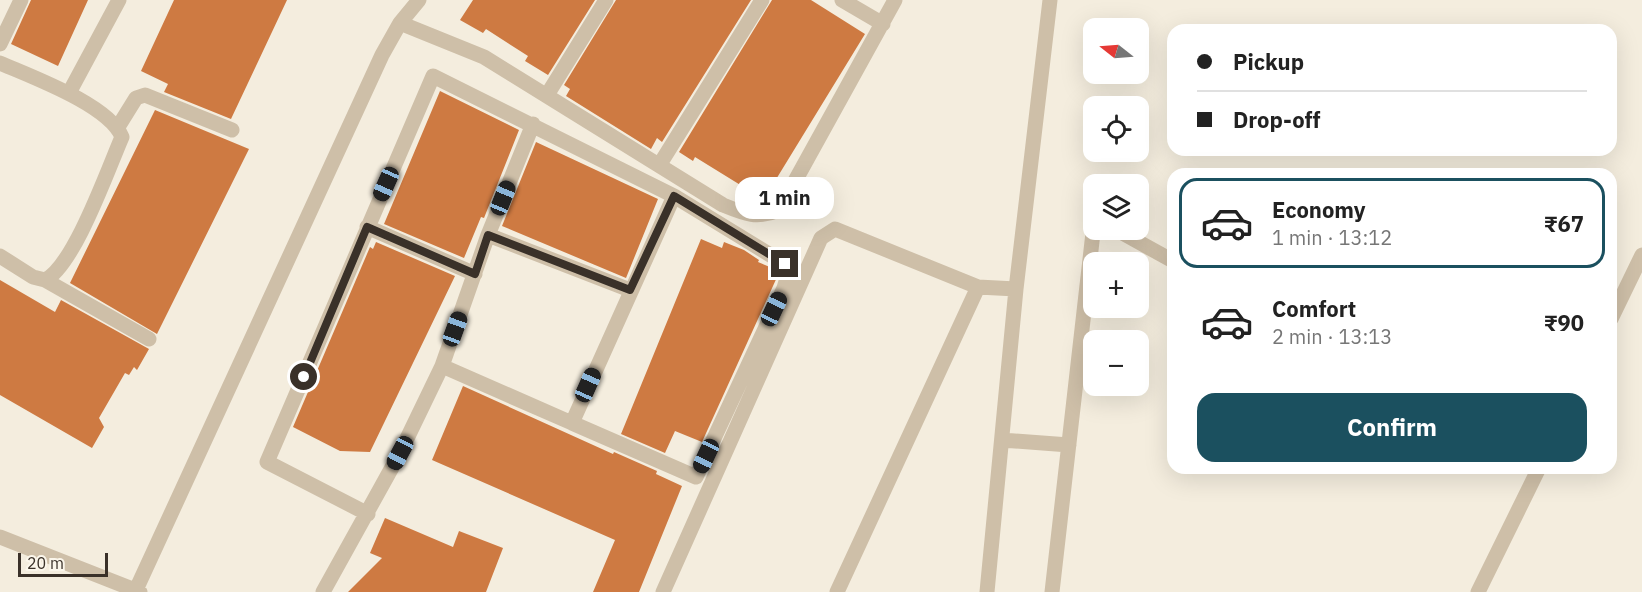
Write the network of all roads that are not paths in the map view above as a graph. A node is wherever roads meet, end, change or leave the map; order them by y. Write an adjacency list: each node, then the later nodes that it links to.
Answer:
1 (21, 0): 11 (street)
2 (119, 0): 13 (street)
3 (419, 0): 9 (street)
4 (606, 0): 14 (street)
5 (762, 0): 18 (street)
6 (842, 0): 10 (street)
7 (895, 0): 10 (street)
8 (1050, 0): 30 (street)
9 (400, 23): 14 (street); 41 (street)
10 (884, 24): 18 (street)
11 (0, 44)
12 (0, 63): 13 (street)
13 (69, 93): 16 (street)
14 (547, 95): 18 (street)
15 (533, 124): 19 (street); 20 (street); 21 (street)
16 (118, 127): 17 (street); 28 (street)
17 (232, 130)
18 (660, 164)
19 (674, 196): 31 (street); 35 (street)
20 (367, 227): 27 (street); 39 (street)
21 (488, 235): 27 (street); 31 (street)
22 (1092, 240): 37 (street)
23 (1135, 240): 26 (street)
24 (1642, 255): 32 (street)
25 (0, 256): 28 (street)
26 (1167, 258)
27 (475, 274): 34 (street)
28 (45, 280): 33 (street)
29 (978, 287): 30 (street); 43 (street); 44 (street)
30 (1016, 289): 36 (street)
31 (630, 290): 35 (street)
32 (1617, 307)
33 (149, 339)
34 (442, 366): 35 (street); 39 (street)
35 (572, 423)
36 (1002, 440): 37 (street); 45 (street)
37 (1069, 445): 46 (street)
38 (1536, 474): 47 (street)
39 (368, 514): 42 (street)
40 (0, 537): 41 (street)
41 (137, 591)
42 (323, 592)
43 (663, 592)
44 (837, 592)
45 (987, 592)
46 (1052, 592)
47 (1478, 592)

